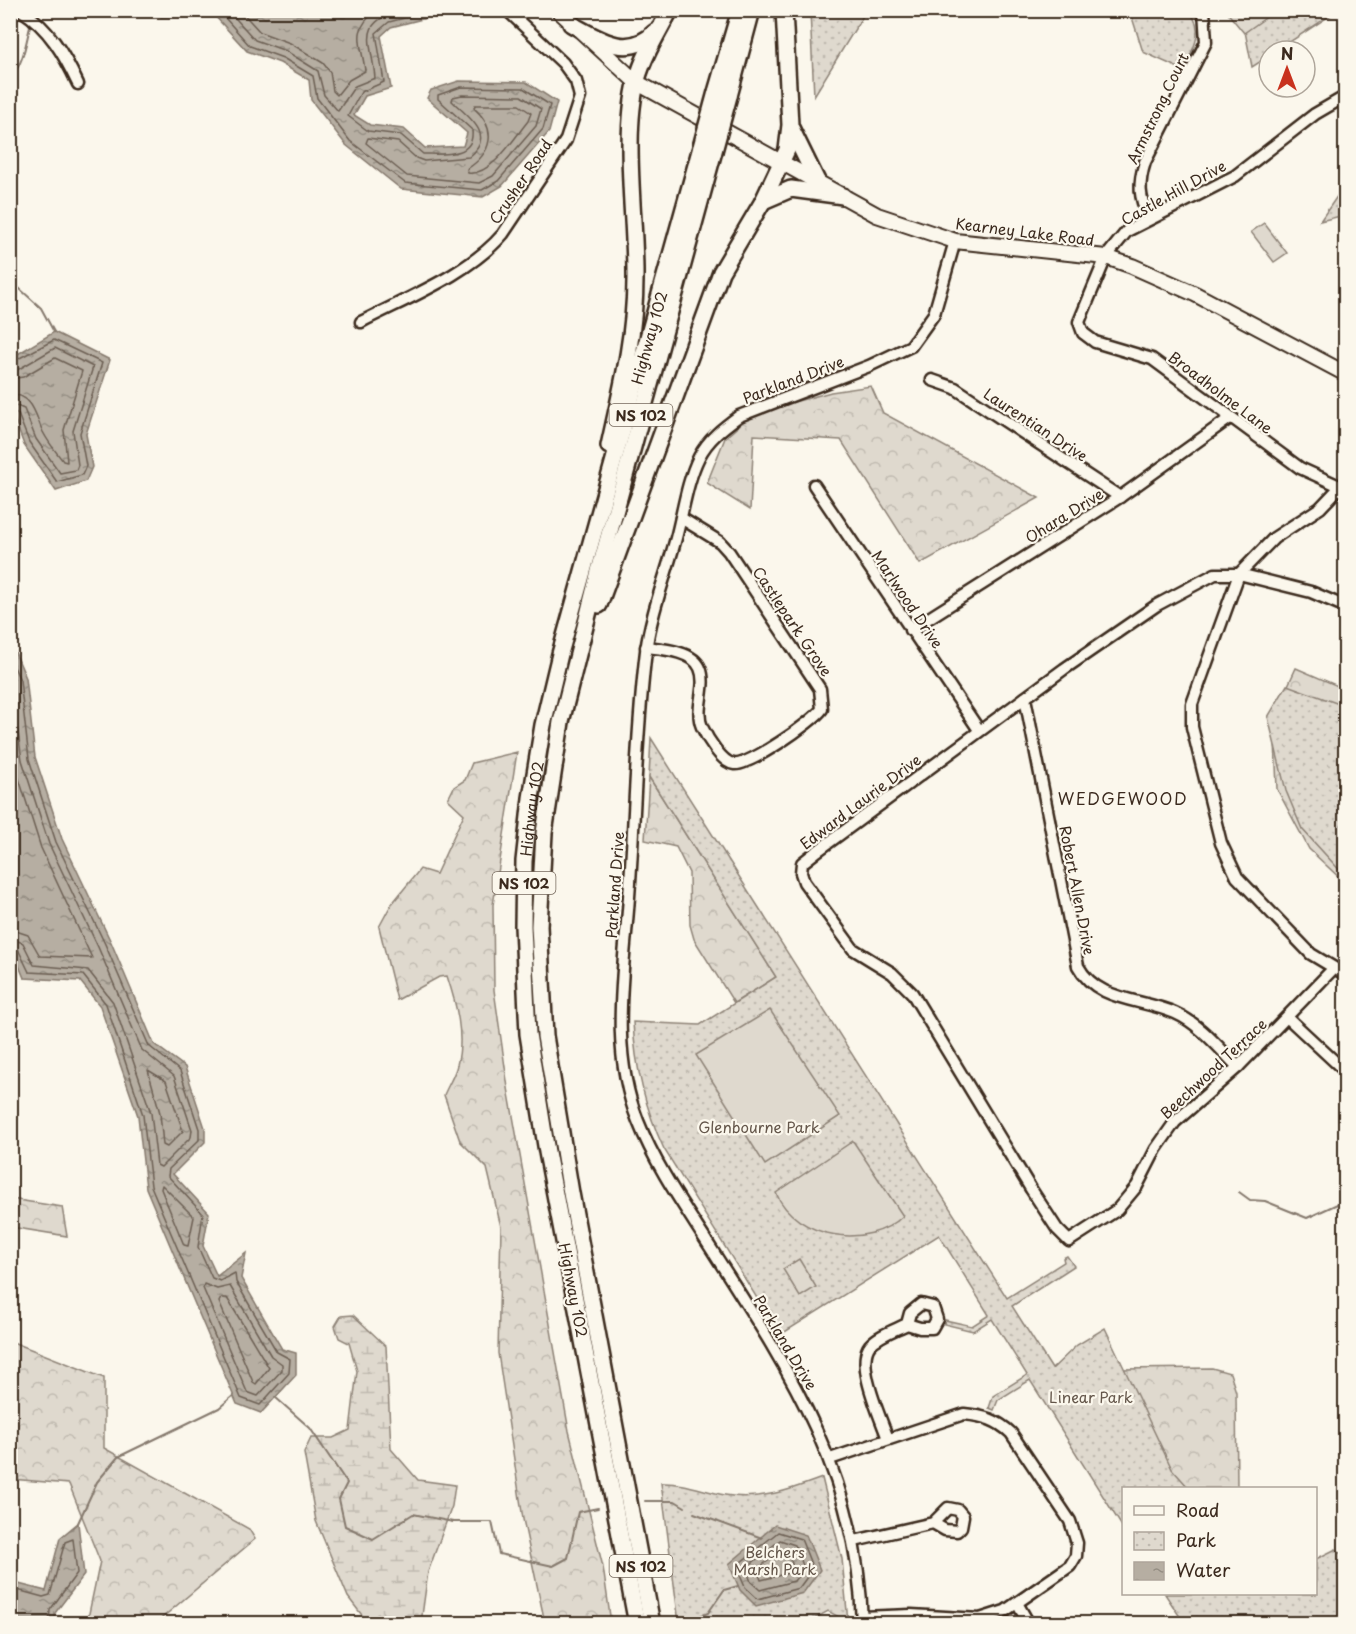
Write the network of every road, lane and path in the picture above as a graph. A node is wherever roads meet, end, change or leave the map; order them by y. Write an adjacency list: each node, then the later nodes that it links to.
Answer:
1 (507, 10): 23 (street, Crusher Road)
2 (558, 10): 9 (main road, Kearney Lake Road)
3 (740, 10): 12 (highway, Highway 102 / NS 102)
4 (752, 10): 12 (highway, Highway 102 / NS 102)
5 (784, 10): 14 (highway)
6 (1204, 10): 20 (street, Armstrong Court)
7 (27, 14): 11 (street)
8 (667, 17): 9 (highway); 10 (highway)
9 (571, 24): 10 (main road, Kearney Lake Road)
10 (636, 82): 16 (main road, Kearney Lake Road); 33 (highway)
11 (78, 84)
12 (723, 94): 15 (highway, Highway 102 / NS 102, bridge)
13 (1346, 96): 20 (street, Castle Hill Drive)
14 (790, 125): 16 (highway); 17 (highway)
15 (708, 149): 33 (highway, Highway 102 / NS 102); 36 (highway, Highway 102 / NS 102)
16 (783, 163): 17 (main road, Kearney Lake Road); 19 (highway)
17 (818, 183): 18 (main road, Kearney Lake Road)
18 (843, 196): 19 (highway); 21 (main road, Kearney Lake Road)
19 (763, 201): 36 (highway)
20 (1149, 219): 22 (street, Castle Hill Drive)
21 (955, 241): 22 (main road, Kearney Lake Road); 30 (street, Parkland Drive)
22 (1106, 257): 24 (main road, Kearney Lake Road); 26 (street, Broadholme Lane)
23 (361, 322)
24 (1346, 374)
25 (932, 380): 29 (street, Laurentian Drive)
26 (1230, 418): 28 (street, Broadholme Lane); 29 (street, Ohara Drive)
27 (814, 485): 34 (street, Marlwood Drive)
28 (1343, 488): 31 (street)
29 (1120, 497): 34 (street, Ohara Drive)
30 (681, 518): 35 (street, Parkland Drive); 35 (street, Castlepark Grove)
31 (1239, 574): 32 (street, Edward Laurie Drive); 37 (street, Edward Laurie Drive); 39 (street)
32 (1346, 607)
33 (570, 618): 52 (highway, Highway 102 / NS 102)
34 (910, 630): 38 (street, Marlwood Drive)
35 (646, 647): 47 (street, Parkland Drive)
36 (572, 681): 53 (highway, Highway 102 / NS 102)
37 (1025, 698): 38 (street, Edward Laurie Drive); 42 (street, Robert Allen Drive)
38 (979, 729): 44 (street, Edward Laurie Drive)
39 (1333, 969): 40 (street); 41 (street, Beechwood Terrace)
40 (1346, 975)
41 (1288, 1018): 42 (street, Beechwood Terrace); 43 (street)
42 (1238, 1067): 44 (street, Beechwood Terrace)
43 (1346, 1071)
44 (1069, 1241)
45 (907, 1324): 46 (street)
46 (888, 1439): 47 (street); 50 (street)
47 (830, 1459): 49 (street, Parkland Drive)
48 (933, 1523): 49 (street)
49 (854, 1541): 51 (street, Parkland Drive)
50 (1017, 1603): 51 (street); 54 (street)
51 (862, 1620)
52 (637, 1623)
53 (652, 1623)
54 (1029, 1623)

